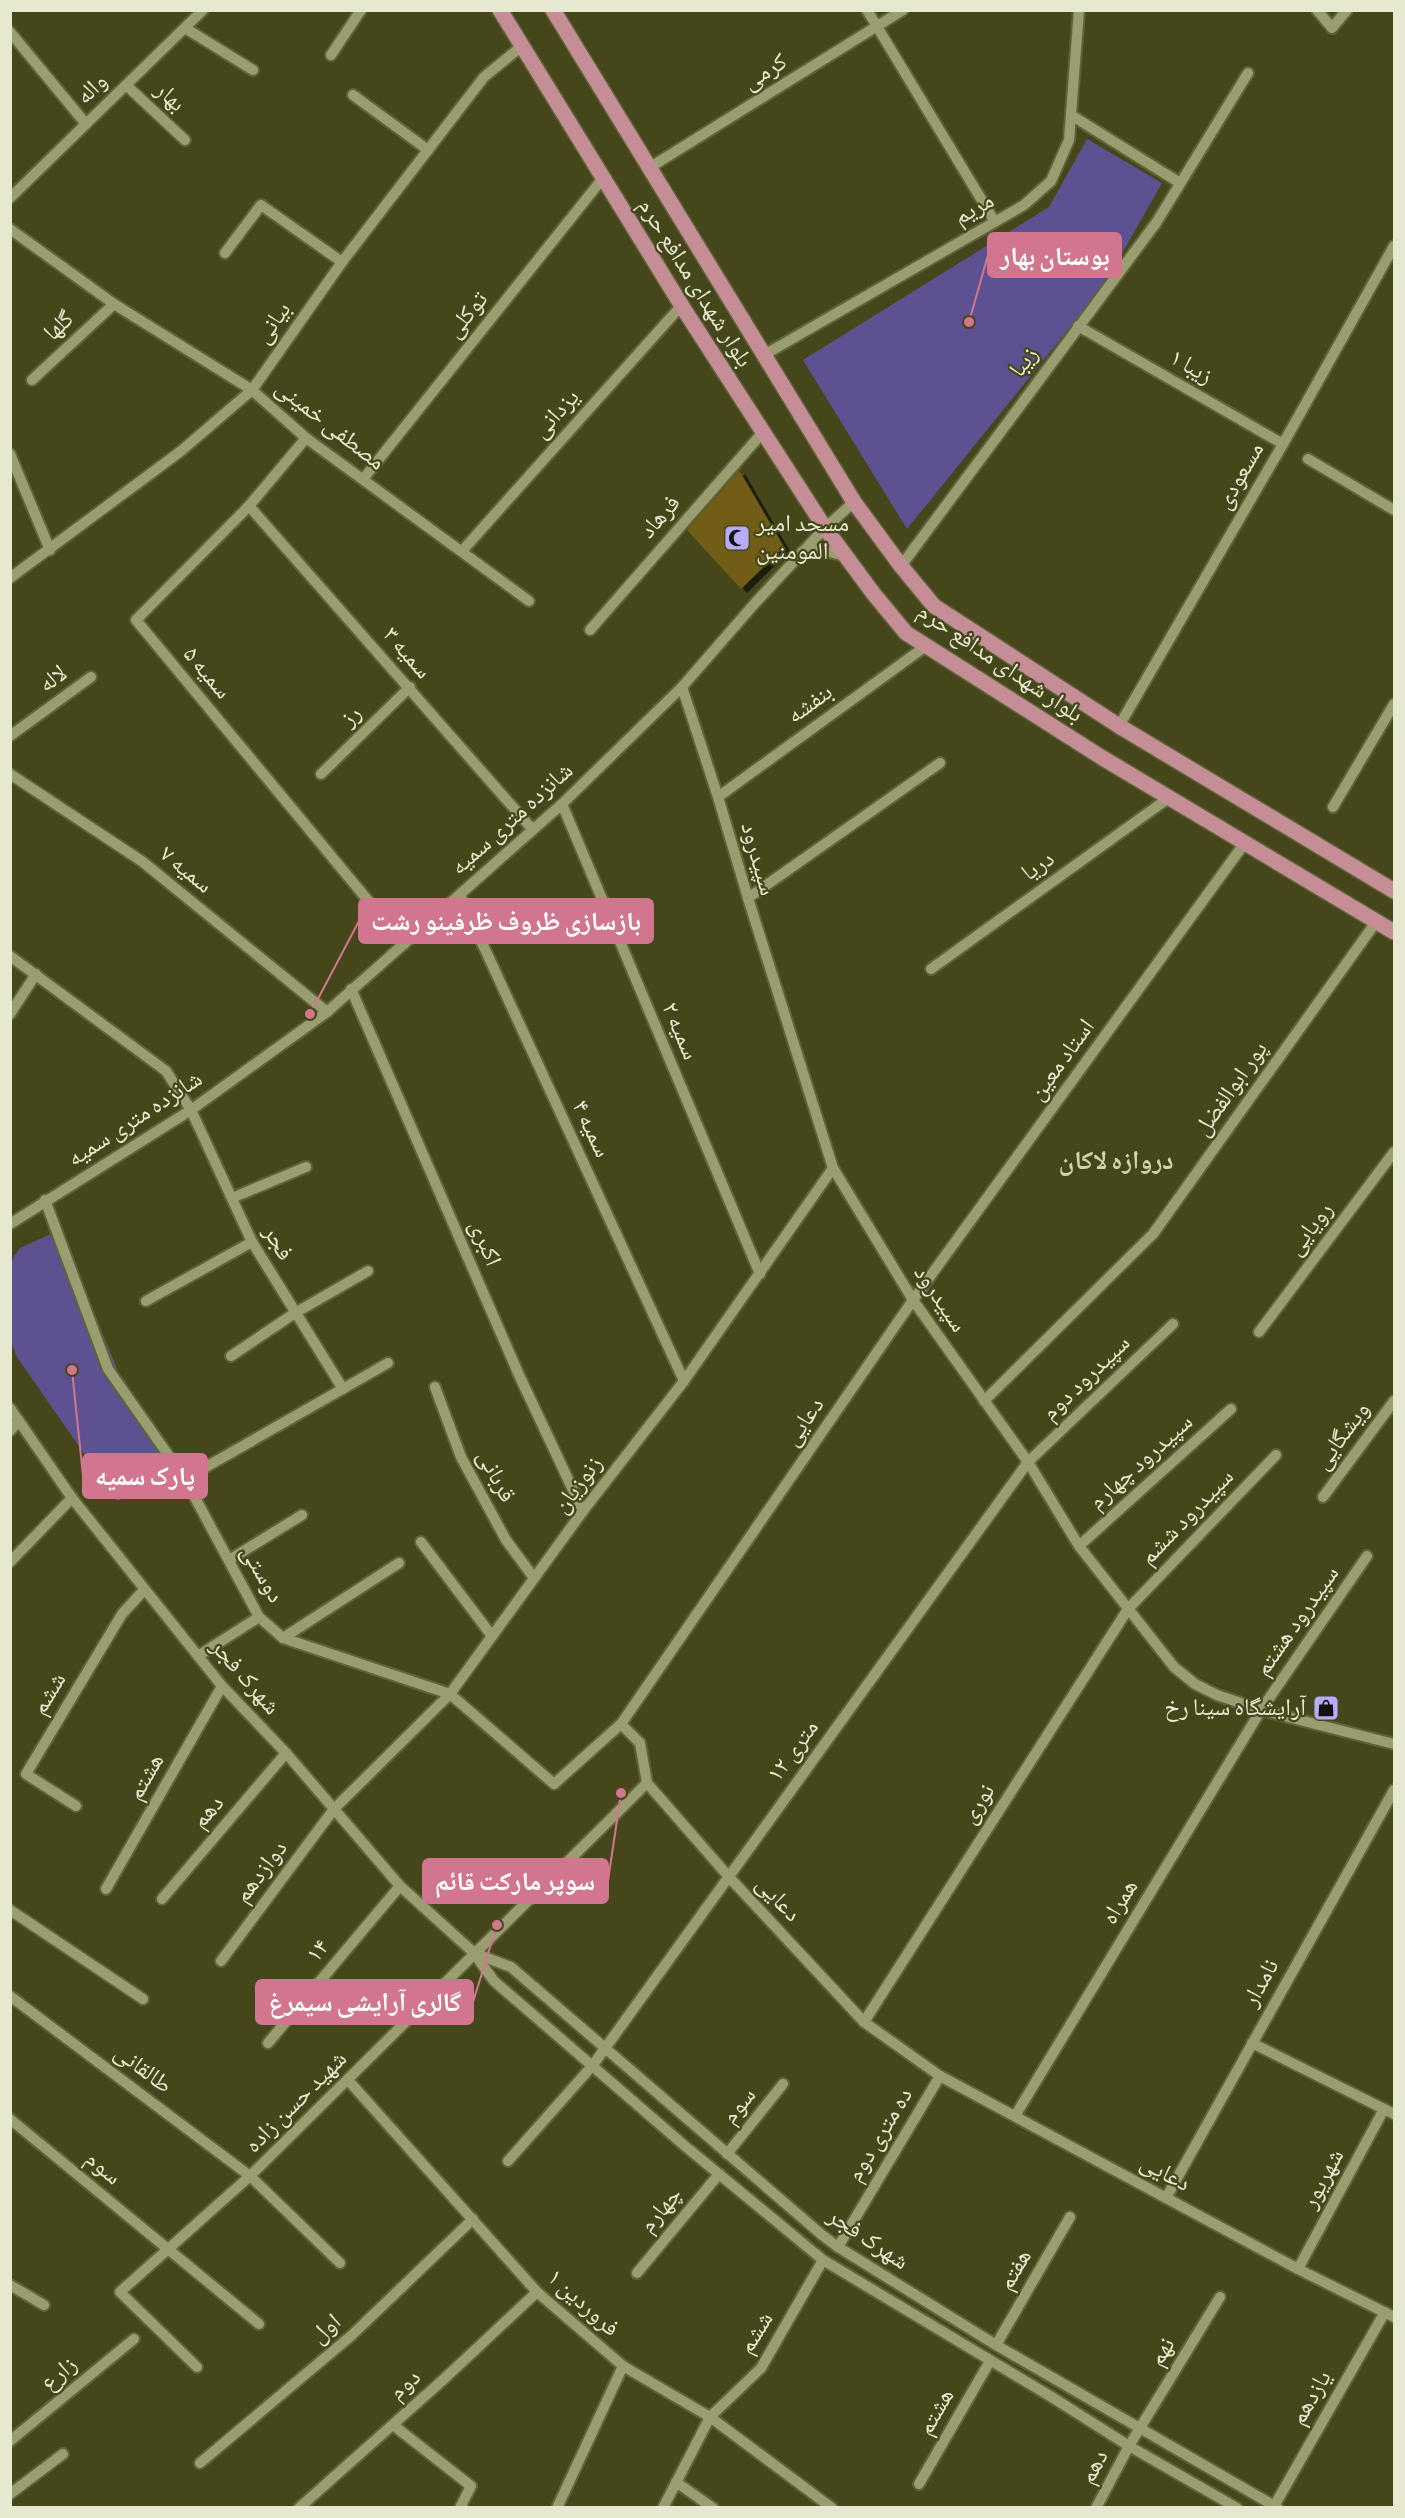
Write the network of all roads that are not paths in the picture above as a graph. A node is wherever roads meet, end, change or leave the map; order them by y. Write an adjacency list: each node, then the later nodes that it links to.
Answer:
1 (203, 10): 11 (street, واله)
2 (361, 10): 14 (street)
3 (500, 10): 13 (main road, بلوار شهدای مدافع حرم)
4 (553, 10): 23 (main road, بلوار شهدای مدافع حرم)
5 (867, 10): 10 (street)
6 (903, 10): 10 (street, کرمی)
7 (1079, 10): 19 (street, مریم)
8 (1317, 10): 9 (street)
9 (1347, 10)
10 (876, 27): 23 (street, کرمی); 27 (street)
11 (185, 28): 15 (street); 17 (street, واله)
12 (10, 32): 20 (street)
13 (522, 46): 22 (street, بیانی); 24 (main road, بلوار شهدای مدافع حرم)
14 (331, 54)
15 (253, 70)
16 (1248, 73): 25 (street, زیبا)
17 (126, 85): 20 (street, واله); 21 (street, بهار)
18 (353, 95): 22 (street)
19 (1071, 115): 25 (street); 27 (street, مریم)
20 (86, 124): 26 (street, واله)
21 (185, 140)
22 (428, 150): 31 (street, بیانی)
23 (649, 168): 35 (main road, بلوار شهدای مدافع حرم)
24 (603, 178): 33 (main road, بلوار شهدای مدافع حرم); 43 (street, توکلی)
25 (1180, 183): 34 (street, زیبا)
26 (10, 198)
27 (995, 222): 35 (street, مریم)
28 (10, 229): 32 (street, مصطفی خمینی)
29 (1395, 246): 40 (street, مسعودی)
30 (225, 253): 31 (street)
31 (342, 262): 37 (street, بیانی)
32 (114, 304): 36 (street, گلها); 37 (street, مصطفی خمینی)
33 (681, 306): 38 (main road, بلوار شهدای مدافع حرم); 49 (street, یزدانی)
34 (1078, 326): 40 (street, زیبا ۱); 52 (street, زیبا)
35 (764, 356): 44 (main road, بلوار شهدای مدافع حرم)
36 (32, 380)
37 (252, 390): 39 (street, مصطفی خمینی); 48 (street, بیانی)
38 (763, 432): 47 (main road, بلوار شهدای مدافع حرم); 55 (street, فرهاد)
39 (306, 438): 43 (street, مصطفی خمینی); 45 (street, سمیه ۵)
40 (1283, 444): 61 (street, مسعودی)
41 (10, 454): 48 (street)
42 (1308, 459): 46 (street)
43 (364, 478): 49 (street, مصطفی خمینی)
44 (854, 502): 47 (street, شانزده متری سمیه); 52 (main road, بلوار شهدای مدافع حرم)
45 (249, 506): 58 (street, سمیه ۳); 77 (street, سمیه ۵)
46 (1395, 510)
47 (825, 528): 50 (street, شانزده متری سمیه); 51 (main road, بلوار شهدای مدافع حرم)
48 (50, 550): 53 (street, بیانی)
49 (462, 551): 54 (street, مصطفی خمینی)
50 (802, 552): 51 (street); 59 (street, شانزده متری سمیه)
51 (844, 556): 56 (main road, بلوار شهدای مدافع حرم)
52 (901, 566): 61 (main road, بلوار شهدای مدافع حرم)
53 (10, 578)
54 (529, 601)
55 (590, 630)
56 (926, 646): 66 (street, بنفشه); 67 (main road, بلوار شهدای مدافع حرم)
57 (91, 678): 62 (street, لاله)
58 (410, 687): 65 (street, رز); 70 (street, سمیه ۳)
59 (682, 687): 66 (street, سپیدرود); 68 (street, شانزده متری سمیه)
60 (1395, 704): 69 (street)
61 (1119, 726): 72 (main road, بلوار شهدای مدافع حرم)
62 (10, 736)
63 (939, 763): 74 (street)
64 (10, 774): 82 (street, سمیه ۷)
65 (321, 774)
66 (718, 797): 74 (street, سپیدرود)
67 (1170, 797): 71 (main road, بلوار شهدای مدافع حرم); 79 (street, دریا)
68 (562, 804): 70 (street, شانزده متری سمیه); 93 (street, سمیه ۲)
69 (1333, 807)
70 (533, 830): 73 (street, شانزده متری سمیه)
71 (1244, 844): 75 (main road, بلوار شهدای مدافع حرم); 94 (street, استاد معین)
72 (1395, 891)
73 (460, 895): 77 (street, شانزده متری سمیه); 101 (street, سمیه ۴)
74 (748, 898): 87 (street, سپیدرود)
75 (1376, 922): 76 (main road, بلوار شهدای مدافع حرم); 104 (street, پور ابوالفضل)
76 (1395, 933)
77 (404, 944): 81 (street, شانزده متری سمیه)
78 (10, 956): 80 (street, فجر)
79 (932, 969)
80 (36, 974): 83 (street); 84 (street, فجر)
81 (351, 989): 82 (street, شانزده متری سمیه); 115 (street, اکبری)
82 (327, 1012): 84 (street, شانزده متری سمیه)
83 (10, 1014)
84 (191, 1110): 88 (street, فجر); 89 (street, شانزده متری سمیه)
85 (1395, 1152): 98 (street, رویایی)
86 (306, 1167): 88 (street)
87 (833, 1168): 93 (street, زنوزیان); 94 (street, سپیدرود)
88 (232, 1198): 91 (street, فجر)
89 (45, 1200): 90 (street, شانزده متری سمیه); 112 (street, دوستی)
90 (10, 1224)
91 (252, 1242): 95 (street); 96 (street, فجر)
92 (368, 1271): 96 (street)
93 (760, 1274): 101 (street, زنوزیان)
94 (913, 1300): 104 (street, سپیدرود); 133 (street, دعایی)
95 (146, 1301)
96 (295, 1313): 99 (street); 103 (street, فجر)
97 (1173, 1324): 111 (street, سپیدرود دوم)
98 (1259, 1332)
99 (231, 1356)
100 (388, 1363): 103 (street)
101 (684, 1381): 115 (street, زنوزیان)
102 (435, 1387): 123 (street, قربانی)
103 (343, 1389): 112 (street)
104 (984, 1401): 111 (street, سپیدرود)
105 (1395, 1401): 114 (street, ویشگایی)
106 (10, 1408): 108 (street, شهرک فجر)
107 (1231, 1409): 118 (street, سپیدرود چهارم)
108 (19, 1421): 109 (street); 113 (street, شهرک فجر)
109 (10, 1431)
110 (1276, 1455): 125 (street, سپیدرود ششم)
111 (1028, 1462): 118 (street, سپیدرود); 140 (street, ۱۲ متری)
112 (185, 1479): 120 (street, دوستی)
113 (72, 1497): 121 (street); 124 (street, شهرک فجر)
114 (1323, 1497)
115 (583, 1511): 123 (street, زنوزیان)
116 (302, 1515): 120 (street)
117 (421, 1542): 127 (street)
118 (1079, 1546): 125 (street, سپیدرود)
119 (1367, 1556): 132 (street, سپیدرود هشتم)
120 (229, 1560): 126 (street, دوستی)
121 (10, 1562)
122 (399, 1563): 128 (street)
123 (534, 1578): 127 (street, زنوزیان)
124 (144, 1590): 129 (street, شهرک فجر); 138 (street, ششم)
125 (1128, 1609): 132 (street, سپیدرود); 149 (street, نوری)
126 (259, 1617): 128 (street, دوستی); 129 (street)
127 (492, 1636): 131 (street, زنوزیان)
128 (283, 1638): 131 (street, دوستی)
129 (198, 1656): 130 (street, شهرک فجر)
130 (222, 1686): 135 (street, شهرک فجر); 142 (street, هشتم)
131 (450, 1694): 133 (street, دوستی); 139 (street, زنوزیان)
132 (1261, 1710): 134 (street, سپیدرود); 158 (street, همراه)
133 (621, 1724): 136 (street)
134 (1395, 1744)
135 (286, 1754): 139 (street, شهرک فجر); 143 (street, دهم)
136 (647, 1783): 140 (street, دعایی); 145 (street, شهید حسن زاده)
137 (1395, 1790): 151 (street, نامدار)
138 (75, 1806)
139 (334, 1809): 141 (street, شهرک فجر); 146 (street, دوازدهم)
140 (729, 1876): 149 (street, دعایی); 152 (street, ۱۲ متری)
141 (400, 1886): 145 (street, شهرک فجر); 150 (street, ۱۴)
142 (106, 1889)
143 (162, 1899)
144 (11, 1914): 148 (street)
145 (473, 1952): 152 (street, شهرک فجر); 153 (street, شهرک فجر); 155 (street, شهید حسن زاده)
146 (221, 1961)
147 (10, 1996): 163 (street, طالقانی)
148 (142, 1999)
149 (864, 2022): 154 (street, دعایی)
150 (268, 2043)
151 (1252, 2043): 157 (street); 164 (street, نامدار)
152 (605, 2048): 153 (street, ۱۲ متری); 160 (street, شهرک فجر)
153 (593, 2065): 161 (street); 162 (street, شهرک فجر)
154 (940, 2076): 158 (street, دعایی); 167 (street, ده متری دوم)
155 (348, 2080): 163 (street, شهید حسن زاده); 166 (street, فروردین ۱)
156 (783, 2084): 160 (street, سوم)
157 (1389, 2112): 171 (street, شهریور)
158 (1015, 2116): 164 (street, دعایی)
159 (10, 2119): 168 (street, سوم)
160 (728, 2154): 167 (street, شهرک فجر)
161 (508, 2161)
162 (719, 2174): 169 (street, شهرک فجر); 172 (street, چهارم)
163 (250, 2176): 168 (street, شهید حسن زاده); 170 (street, طالقانی)
164 (1166, 2198): 171 (street, دعایی)
165 (1070, 2217): 180 (street, هفتم)
166 (474, 2219): 174 (street, فروردین ۱); 190 (street, اول)
167 (838, 2247): 180 (street, شهرک فجر)
168 (168, 2250): 178 (street, سوم); 183 (street, شهید حسن زاده)
169 (823, 2260): 181 (street, شهرک فجر); 184 (street, ششم)
170 (340, 2263)
171 (1298, 2269): 177 (street, دعایی)
172 (637, 2273)
173 (10, 2285): 176 (street)
174 (537, 2292): 182 (street, فروردین ۱); 185 (street, دوم)
175 (1220, 2296): 186 (street, نهم)
176 (44, 2305)
177 (1390, 2315): 194 (street, یازدهم)
178 (259, 2324)
179 (134, 2339): 187 (street, زارع)
180 (996, 2345): 186 (street, شهرک فجر)
181 (990, 2361): 188 (street, شهرک فجر); 192 (street, هشتم)
182 (623, 2366): 184 (street, فروردین ۱); 197 (street)
183 (198, 2367)
184 (710, 2417): 191 (street, ششم); 200 (street, فروردین ۱)
185 (393, 2425): 195 (street, دوم); 196 (street)
186 (1139, 2429): 188 (street, نهم); 194 (street, شهرک فجر)
187 (10, 2441)
188 (1129, 2446): 201 (street, دهم); 202 (street, شهرک فجر)
189 (63, 2454): 193 (street)
190 (200, 2463)
191 (676, 2482): 198 (street, ششم); 199 (street)
192 (919, 2484)
193 (10, 2494)
194 (1275, 2507)
195 (299, 2508)
196 (460, 2508)
197 (557, 2508)
198 (663, 2508)
199 (713, 2508)
200 (832, 2508)
201 (1096, 2508)
202 (1237, 2508)

